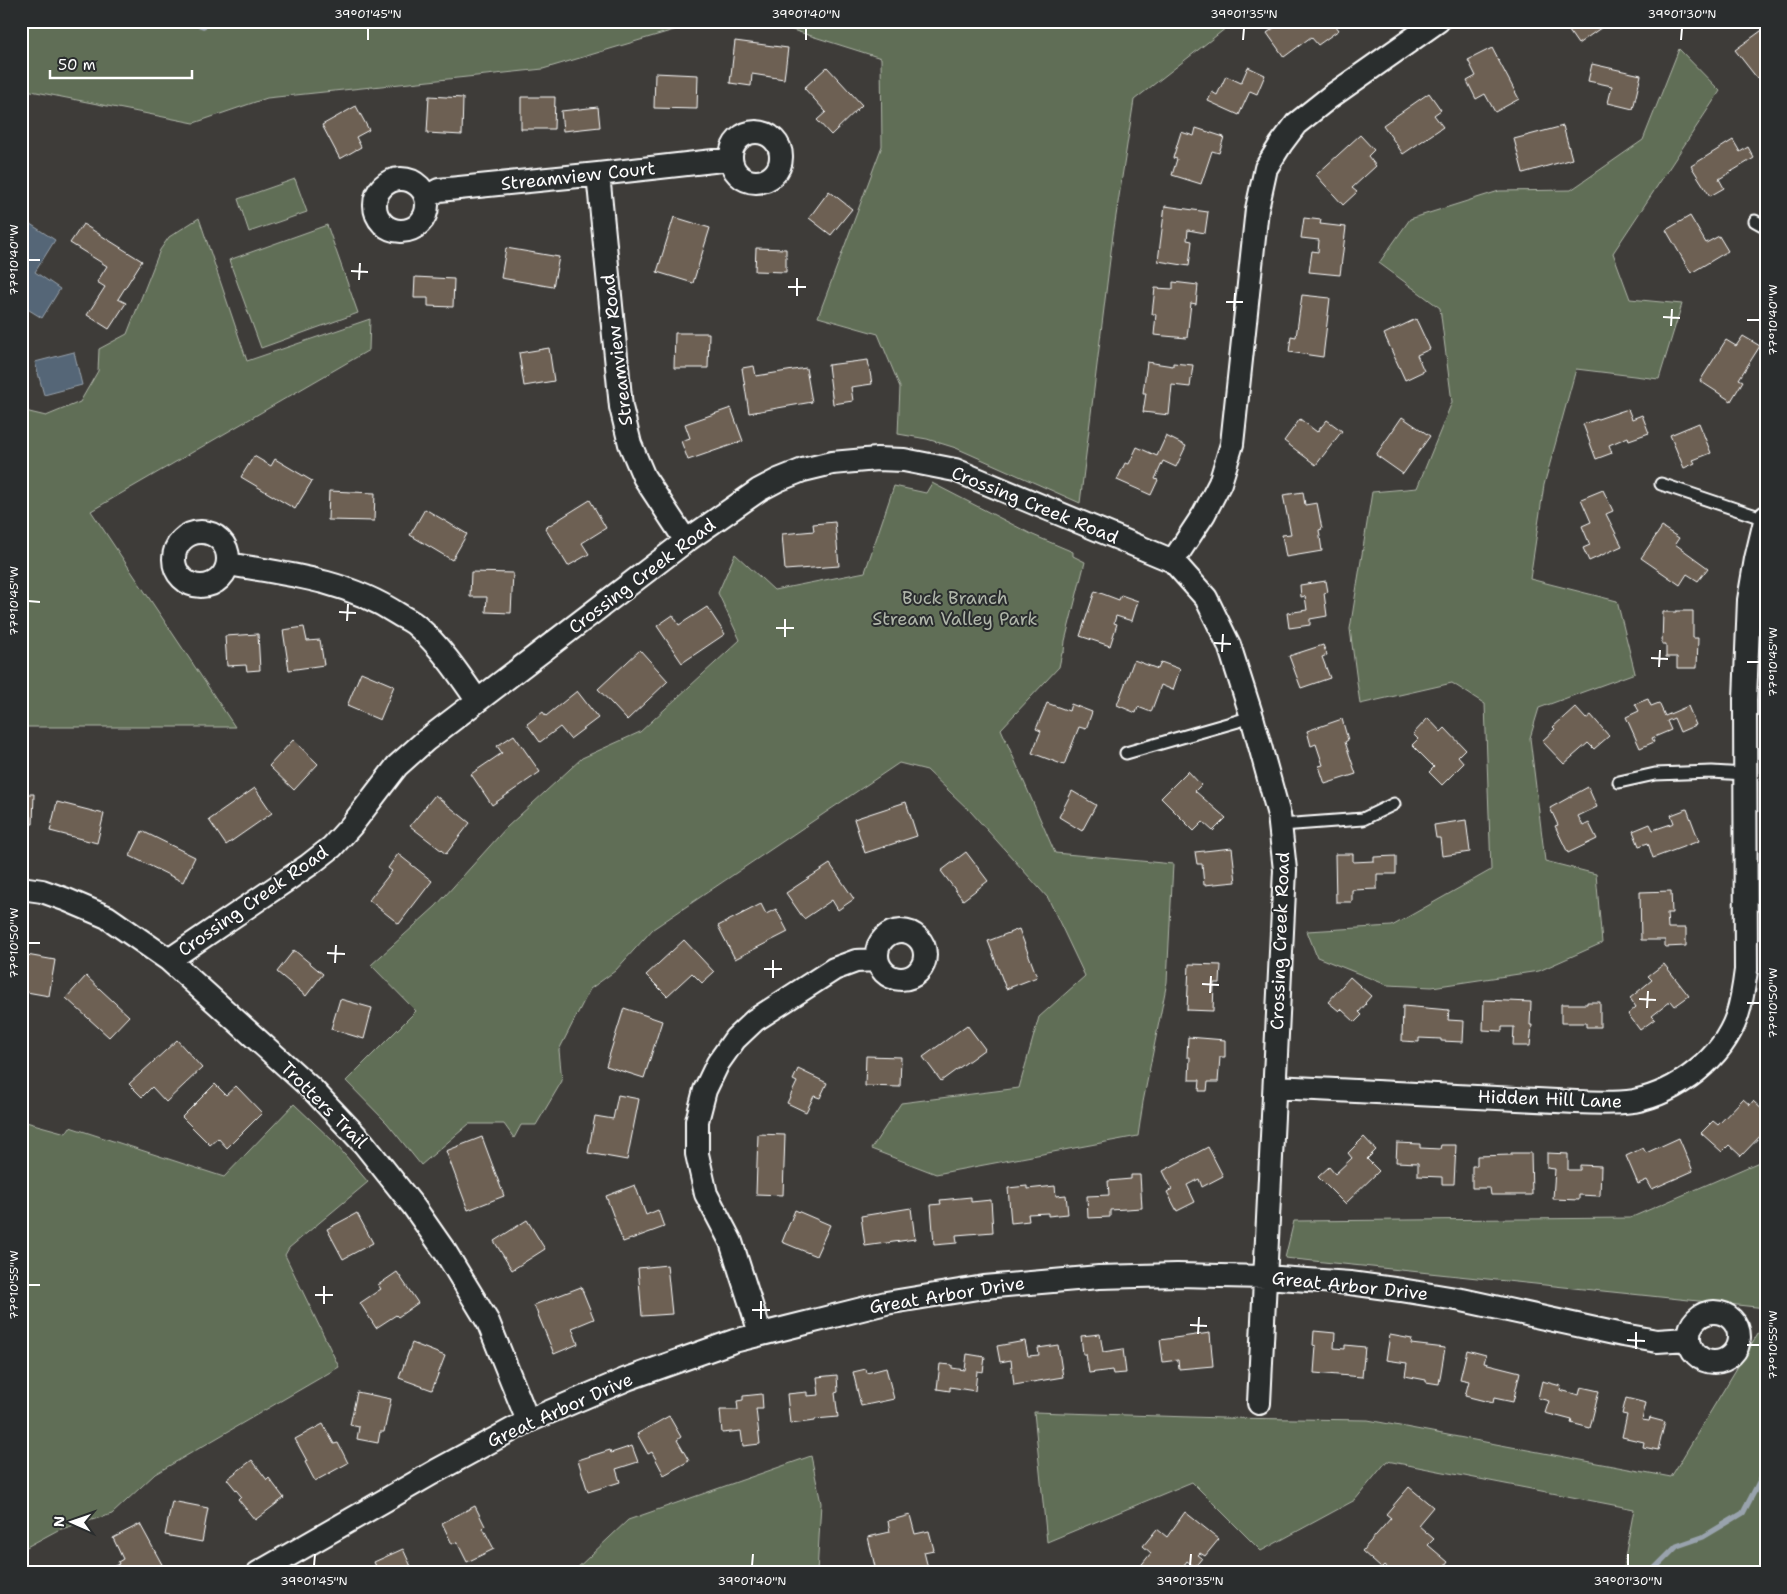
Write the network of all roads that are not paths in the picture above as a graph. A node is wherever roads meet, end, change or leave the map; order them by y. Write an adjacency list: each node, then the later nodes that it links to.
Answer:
1 (1438, 21): 10 (street)
2 (731, 159): 3 (street, Streamview Court)
3 (598, 174): 4 (street, Streamview Court); 9 (street, Streamview Road)
4 (426, 197)
5 (1755, 221): 6 (lane)
6 (1766, 227)
7 (1661, 484): 8 (lane)
8 (1765, 518): 15 (street, Hidden Hill Lane)
9 (686, 541): 10 (street, Crossing Creek Road); 12 (street, Crossing Creek Road)
10 (1173, 561): 13 (street, Crossing Creek Road)
11 (228, 564): 12 (street)
12 (477, 700): 20 (street, Crossing Creek Road)
13 (1252, 717): 14 (lane); 18 (street, Crossing Creek Road)
14 (1126, 753)
15 (1745, 774): 16 (lane); 22 (street, Hidden Hill Lane)
16 (1619, 782)
17 (1394, 804): 18 (lane)
18 (1281, 825): 22 (street, Crossing Creek Road)
19 (21, 888): 20 (street, Trotters Trail)
20 (169, 960): 27 (street, Trotters Trail)
21 (877, 960): 24 (street)
22 (1275, 1086): 23 (street, Crossing Creek Road)
23 (1265, 1277): 24 (street, Great Arbor Drive); 25 (street, Great Arbor Drive); 26 (street, Crossing Creek Road)
24 (760, 1333): 27 (street, Great Arbor Drive)
25 (1688, 1340)
26 (1259, 1403)
27 (528, 1421): 28 (street, Great Arbor Drive)
28 (258, 1573)

